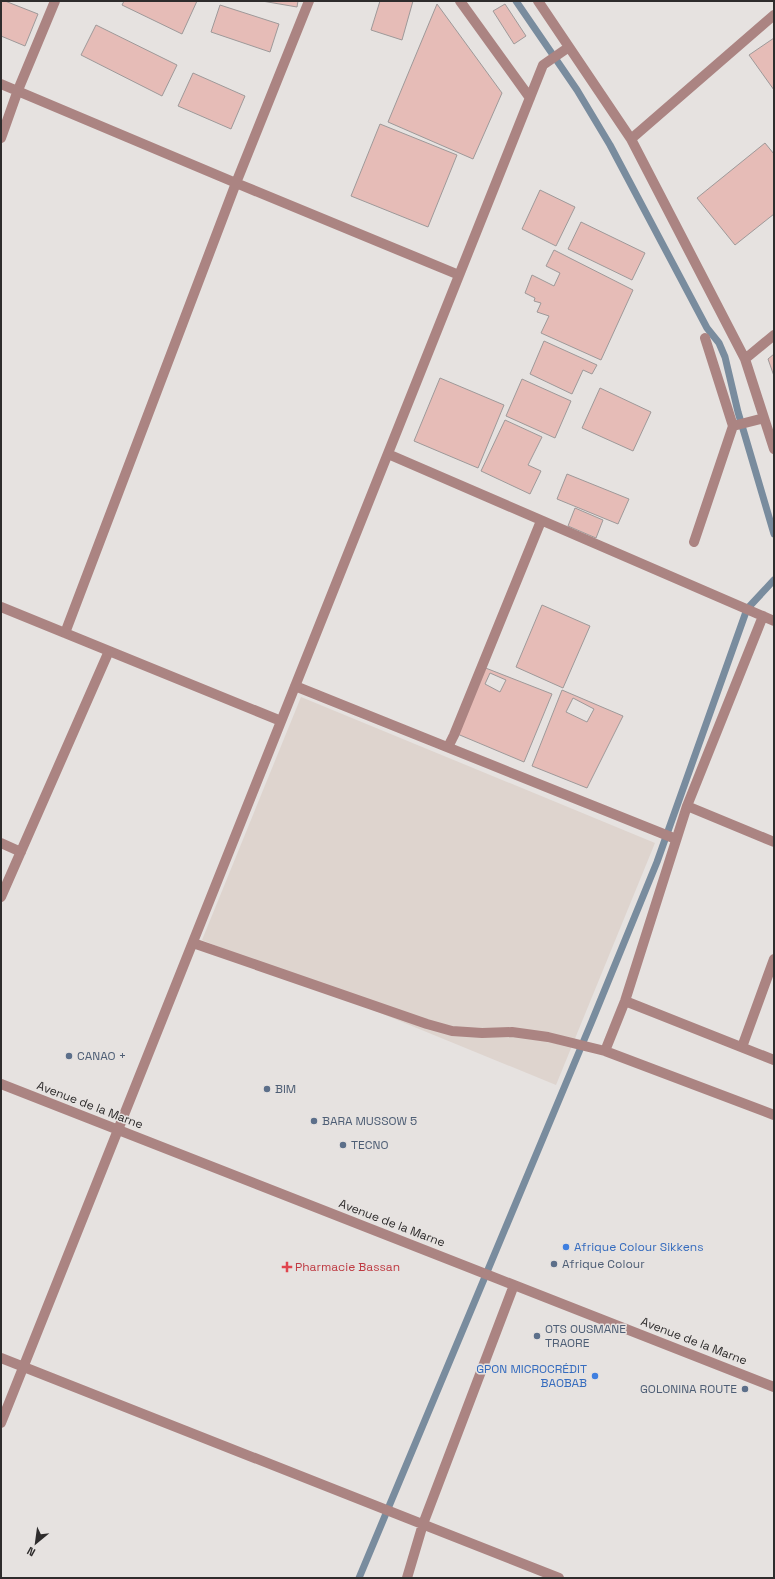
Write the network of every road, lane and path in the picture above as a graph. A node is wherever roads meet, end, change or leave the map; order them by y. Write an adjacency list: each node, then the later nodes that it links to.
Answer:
1 (55, 1): 8 (street)
2 (310, 1): 12 (street)
3 (460, 1): 9 (street)
4 (538, 1): 6 (street)
5 (774, 15): 11 (street)
6 (569, 47): 9 (street); 11 (street)
7 (1, 84): 8 (street)
8 (18, 90): 10 (street); 12 (street)
9 (530, 98): 13 (street)
10 (1, 138)
11 (631, 139): 16 (street)
12 (236, 184): 13 (street); 26 (street)
13 (459, 275): 20 (street)
14 (774, 335): 16 (street)
15 (705, 338): 18 (street)
16 (745, 359): 17 (street)
17 (762, 418): 18 (street); 19 (street)
18 (735, 426): 22 (street)
19 (774, 449)
20 (388, 454): 21 (street); 28 (street)
21 (541, 520): 24 (street); 30 (street)
22 (694, 542)
23 (1, 607): 26 (street)
24 (762, 616): 25 (street); 31 (street)
25 (774, 621)
26 (65, 633): 27 (street)
27 (108, 651): 29 (street); 35 (street)
28 (295, 686): 29 (street); 30 (street)
29 (281, 721): 37 (street)
30 (448, 747): 32 (street)
31 (687, 806): 32 (street); 33 (street)
32 (676, 839): 39 (street)
33 (774, 842)
34 (1, 843): 35 (street)
35 (21, 852): 36 (street)
36 (1, 897)
37 (193, 943): 41 (street); 45 (street)
38 (774, 959): 40 (street)
39 (625, 1001): 40 (street); 41 (street)
40 (742, 1047): 42 (street)
41 (605, 1051): 44 (street)
42 (774, 1060)
43 (1, 1084): 45 (street, Avenue de la Marne)
44 (774, 1116)
45 (118, 1130): 46 (street, Avenue de la Marne); 48 (street)
46 (514, 1285): 49 (street, Avenue de la Marne); 51 (street)
47 (1, 1358): 48 (street)
48 (24, 1367): 50 (street); 51 (street)
49 (774, 1386)
50 (1, 1423)
51 (423, 1524): 52 (street); 53 (street)
52 (407, 1578)
53 (560, 1578)

